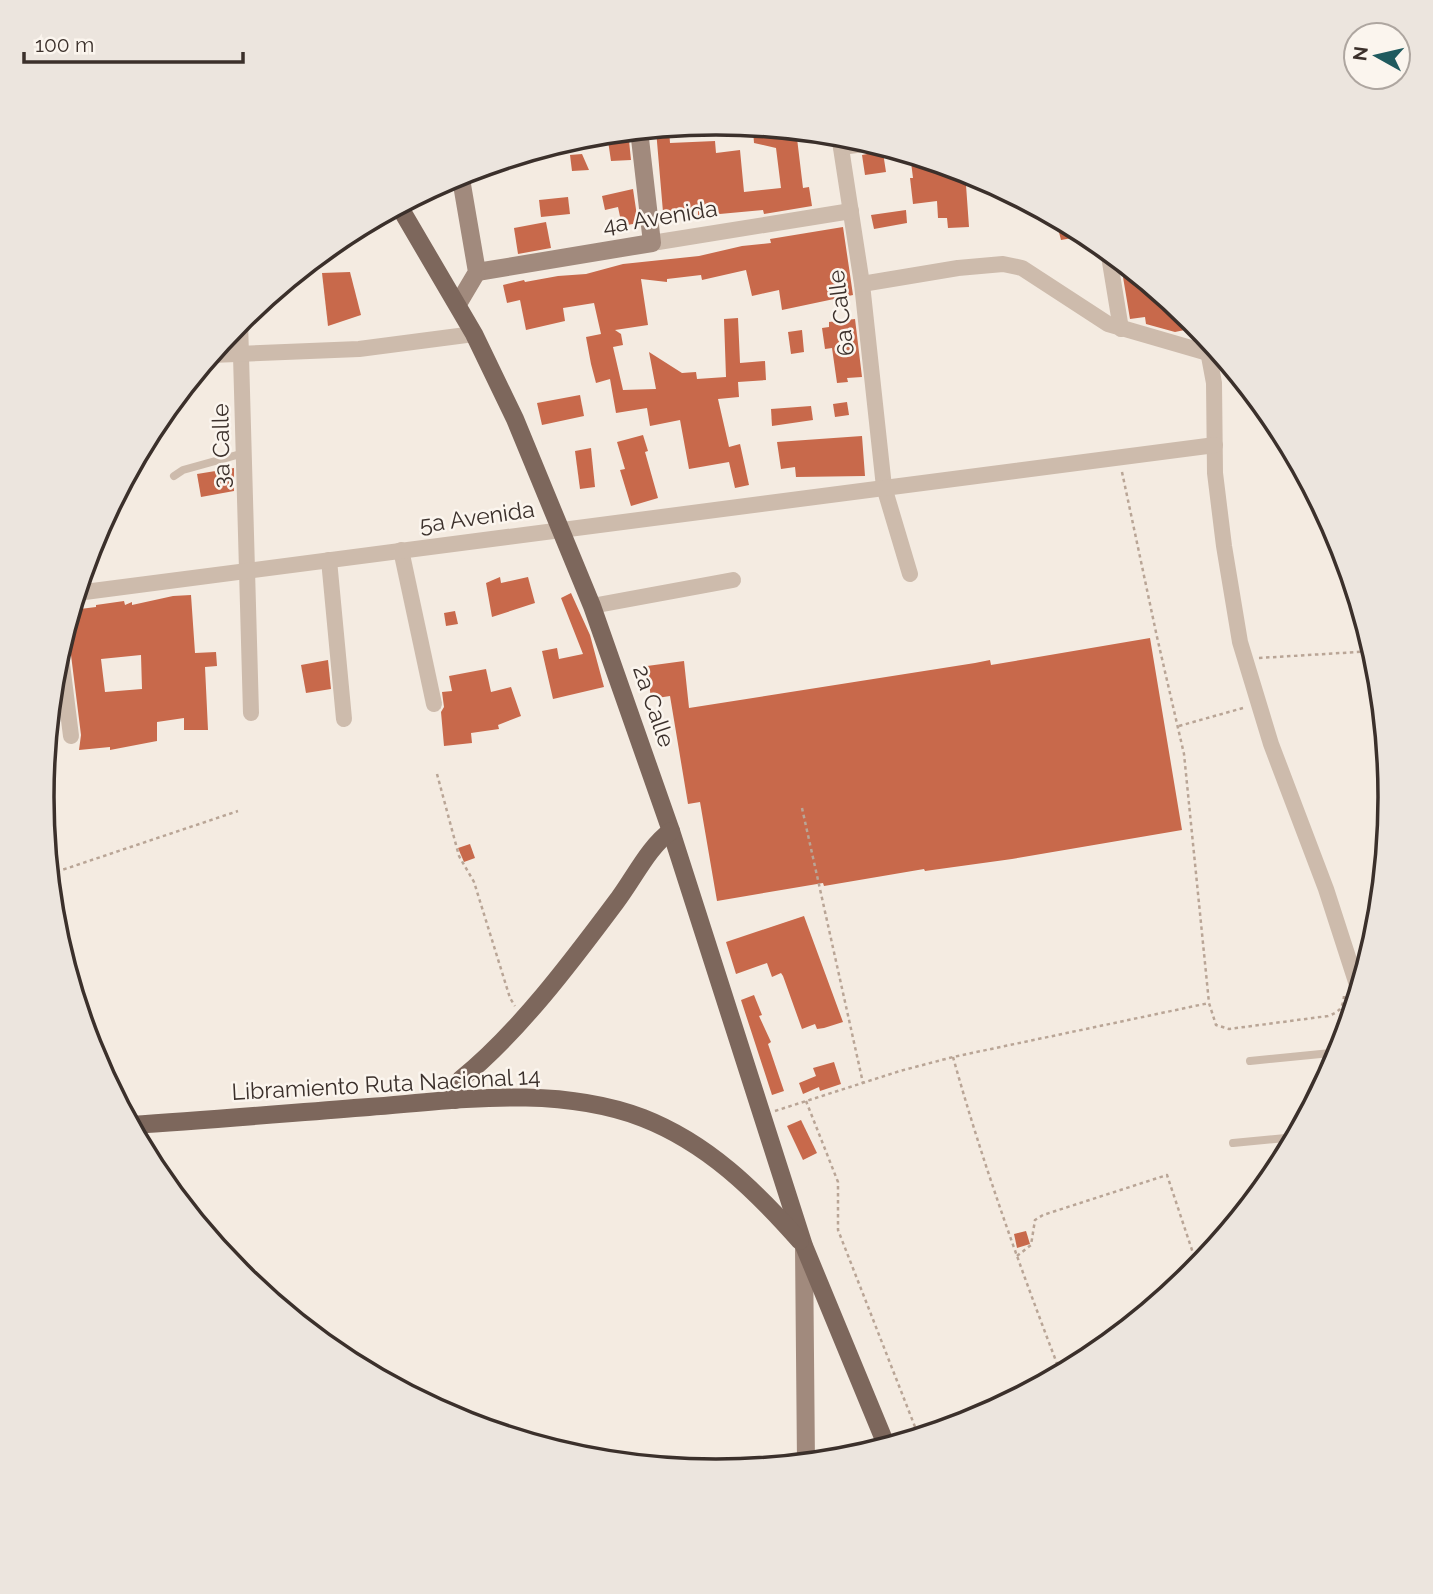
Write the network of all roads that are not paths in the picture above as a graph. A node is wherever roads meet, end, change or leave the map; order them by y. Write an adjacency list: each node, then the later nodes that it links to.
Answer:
1 (640, 139): 6 (street)
2 (841, 146): 4 (street, 6a Calle)
3 (462, 185): 8 (street)
4 (851, 211): 6 (street, 4a Avenida); 9 (street, 6a Calle)
5 (404, 214): 10 (main road, 2a Calle)
6 (652, 243): 8 (street, 4a Avenida)
7 (1110, 265): 11 (street)
8 (477, 272): 10 (street)
9 (862, 284): 11 (street); 21 (street, 6a Calle)
10 (458, 304): 12 (main road, 2a Calle)
11 (1121, 329): 16 (street)
12 (474, 334): 15 (street); 22 (main road, 2a Calle)
13 (241, 336): 15 (street, 3a Calle)
14 (224, 355): 15 (street)
15 (243, 355): 19 (street, 3a Calle)
16 (1211, 357)
17 (1215, 361): 18 (street)
18 (1215, 445): 21 (street, 5a Avenida); 36 (street)
19 (244, 453): 20 (lane); 25 (street, 3a Calle)
20 (174, 476)
21 (884, 487): 22 (street, 5a Avenida); 26 (street, 6a Calle)
22 (560, 529): 23 (street, 5a Avenida); 29 (main road, 2a Calle)
23 (401, 550): 24 (street, 5a Avenida); 31 (street)
24 (328, 560): 25 (street, 5a Avenida); 33 (street)
25 (246, 571): 28 (street, 5a Avenida); 32 (street, 3a Calle)
26 (910, 574)
27 (733, 580): 29 (street)
28 (87, 592)
29 (592, 606): 35 (main road, 2a Calle)
30 (64, 684): 34 (street)
31 (434, 704)
32 (251, 713)
33 (344, 719)
34 (71, 736)
35 (671, 831): 39 (main road); 43 (main road, 2a Calle)
36 (1354, 977)
37 (1326, 1054): 38 (lane)
38 (1250, 1062)
39 (455, 1100): 40 (main road, Libramiento Ruta Nacional 14); 43 (main road, Libramiento Ruta Nacional 14)
40 (141, 1124)
41 (1284, 1138): 42 (lane)
42 (1233, 1143)
43 (804, 1246): 44 (main road, 2a Calle); 45 (street)
44 (883, 1438)
45 (806, 1454)

